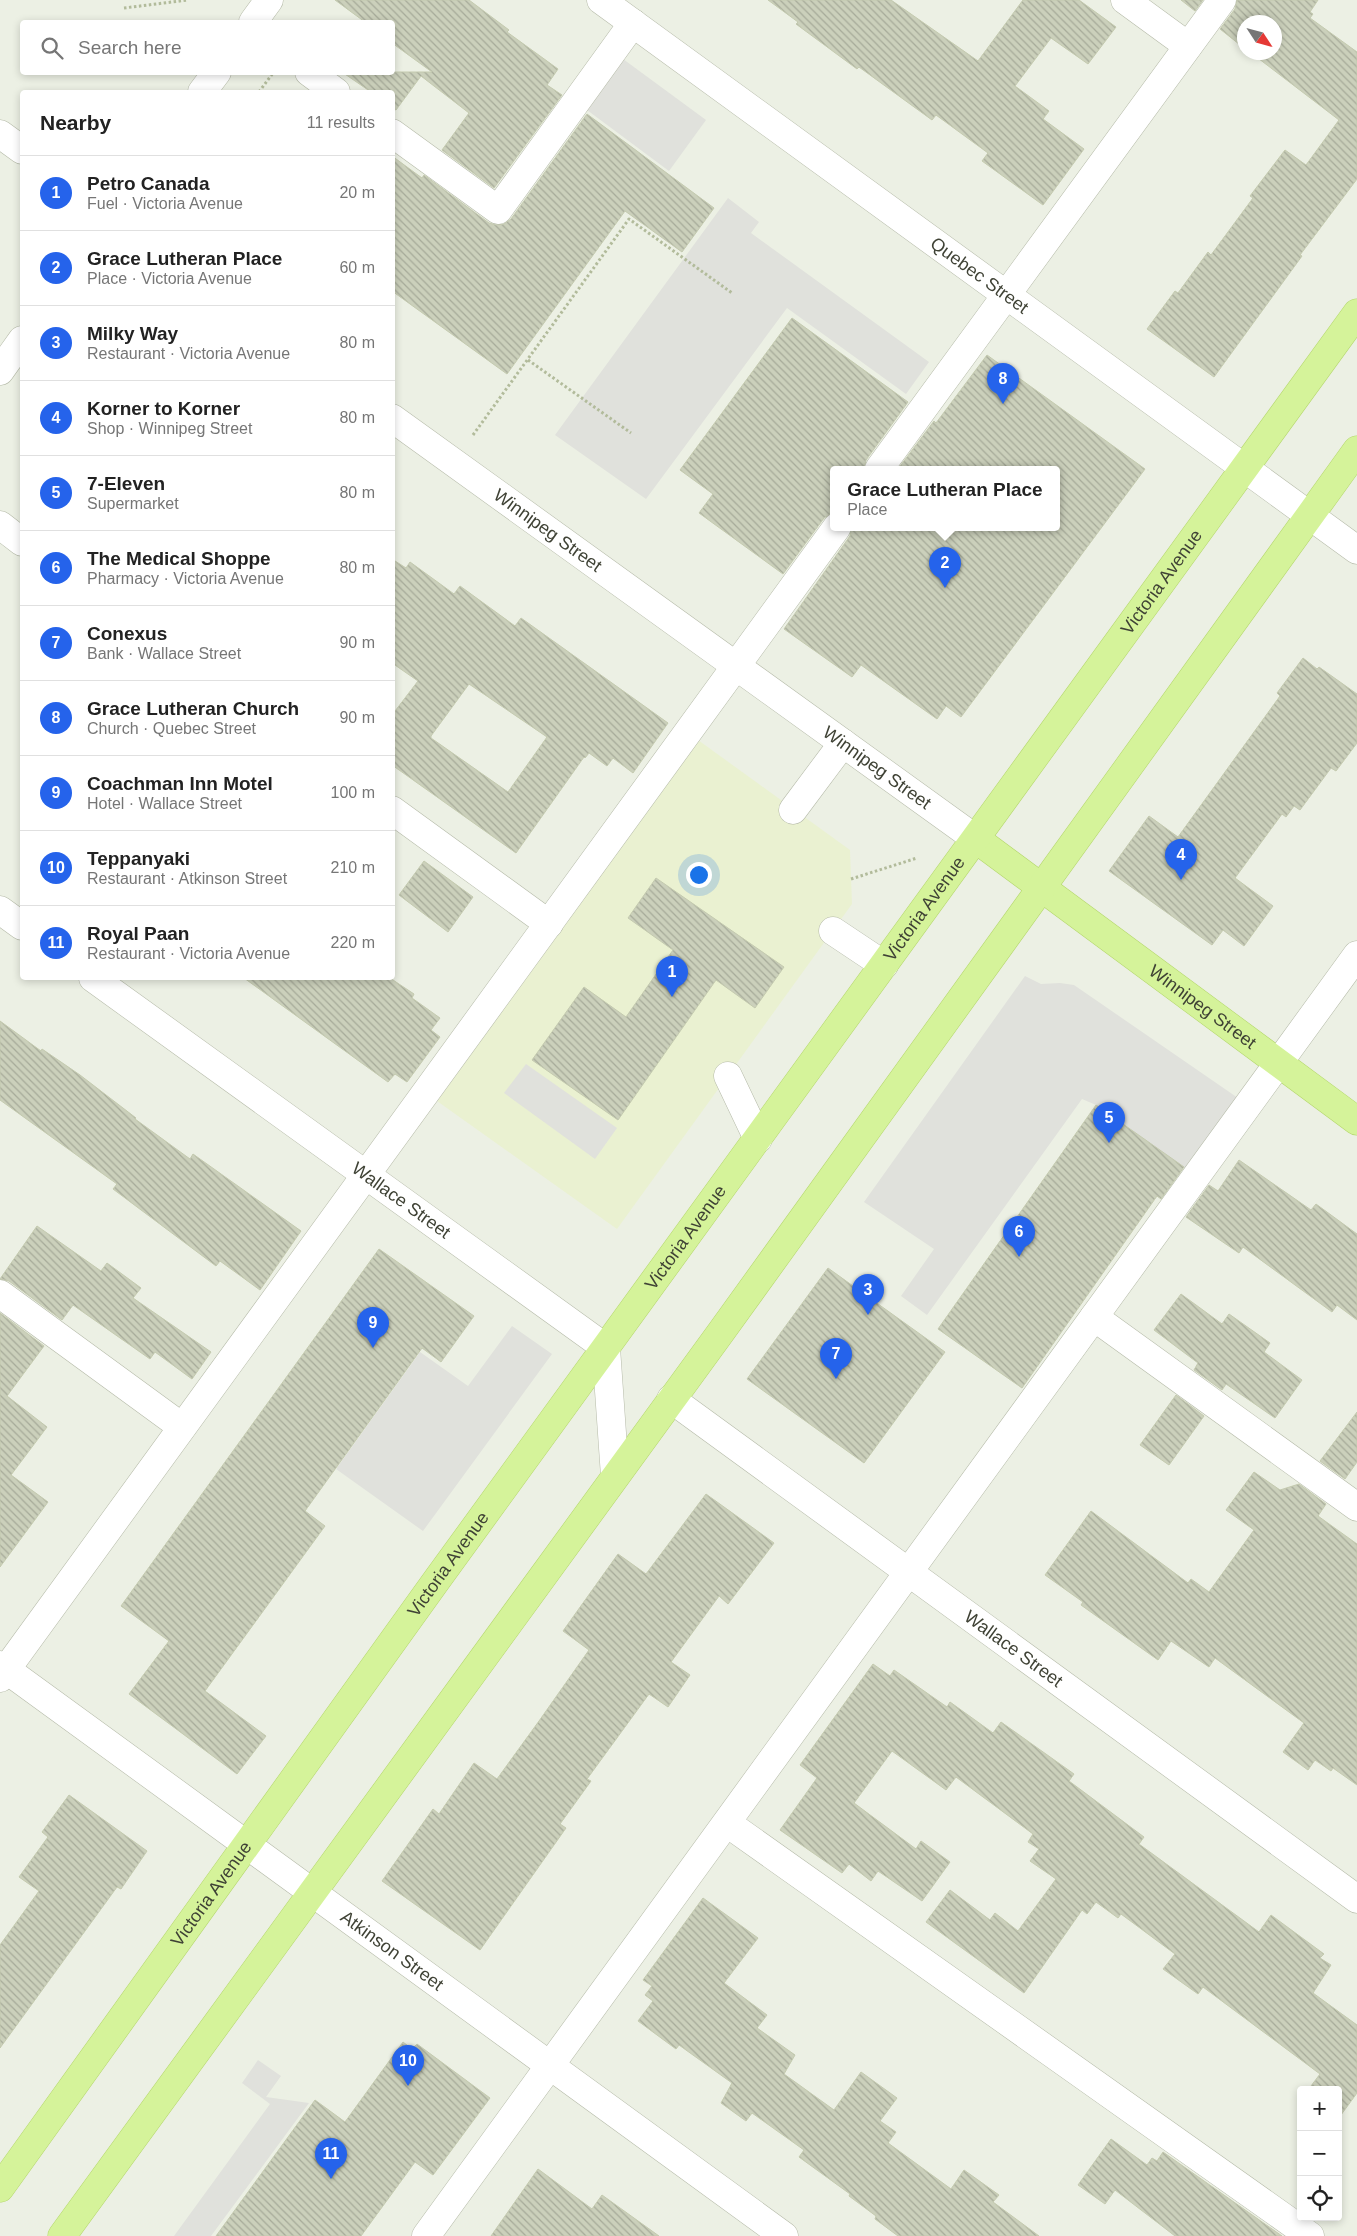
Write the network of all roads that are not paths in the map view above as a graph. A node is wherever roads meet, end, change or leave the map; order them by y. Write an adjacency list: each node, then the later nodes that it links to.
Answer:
1 (269, 0): 5 (street)
2 (601, 0): 6 (street, Quebec Street)
3 (1125, 0): 7 (street)
4 (1222, 0): 7 (street)
5 (254, 20)
6 (633, 23): 13 (street); 15 (street, Quebec Street)
7 (1188, 46): 15 (street)
8 (214, 75): 10 (street)
9 (313, 75): 11 (street)
10 (203, 90)
11 (333, 90)
12 (0, 134): 14 (street)
13 (395, 135)
14 (20, 149)
15 (1006, 295): 21 (street); 22 (street, Quebec Street)
16 (1357, 313): 22 (main road, Victoria Avenue)
17 (20, 343): 18 (street)
18 (0, 370)
19 (395, 420): 28 (street, Winnipeg Street)
20 (1357, 450): 23 (main road)
21 (881, 466)
22 (1244, 468): 23 (street, Quebec Street); 32 (main road, Victoria Avenue)
23 (1309, 516): 27 (street, Quebec Street); 33 (main road)
24 (0, 526): 26 (street)
25 (834, 531): 28 (street)
26 (20, 541)
27 (1357, 550)
28 (736, 665): 29 (street, Winnipeg Street); 35 (street)
29 (843, 742): 30 (street); 32 (street, Winnipeg Street)
30 (793, 810)
31 (395, 812): 35 (street)
32 (976, 839): 33 (main road, Winnipeg Street); 39 (main road, Victoria Avenue)
33 (1041, 887): 41 (main road, Winnipeg Street); 49 (main road)
34 (0, 910): 36 (street)
35 (549, 924): 45 (street)
36 (20, 925)
37 (833, 931): 39 (street)
38 (1357, 955): 41 (street)
39 (884, 965): 44 (main road, Victoria Avenue)
40 (96, 980): 45 (street, Wallace Street)
41 (1279, 1063): 43 (main road, Winnipeg Street); 47 (street)
42 (728, 1076): 44 (street)
43 (1357, 1121)
44 (758, 1139): 48 (main road, Victoria Avenue)
45 (365, 1176): 48 (street, Wallace Street); 50 (street)
46 (0, 1294): 50 (street)
47 (1094, 1317): 52 (street); 53 (street)
48 (606, 1348): 51 (street); 56 (main road, Victoria Avenue)
49 (671, 1399): 51 (main road); 53 (street, Wallace Street)
50 (182, 1427): 54 (street)
51 (614, 1476): 57 (main road)
52 (1357, 1507)
53 (909, 1572): 55 (street); 58 (street, Wallace Street)
54 (2, 1671): 56 (street, Atkinson Street)
55 (727, 1822): 59 (street); 64 (street)
56 (248, 1845): 57 (street, Atkinson Street); 60 (main road, Victoria Avenue)
57 (312, 1892): 59 (street, Atkinson Street); 61 (main road)
58 (1357, 1898)
59 (550, 2066): 62 (street); 63 (street, Atkinson Street)
60 (0, 2188)
61 (62, 2236)
62 (426, 2236)
63 (784, 2236)
64 (1310, 2236)

